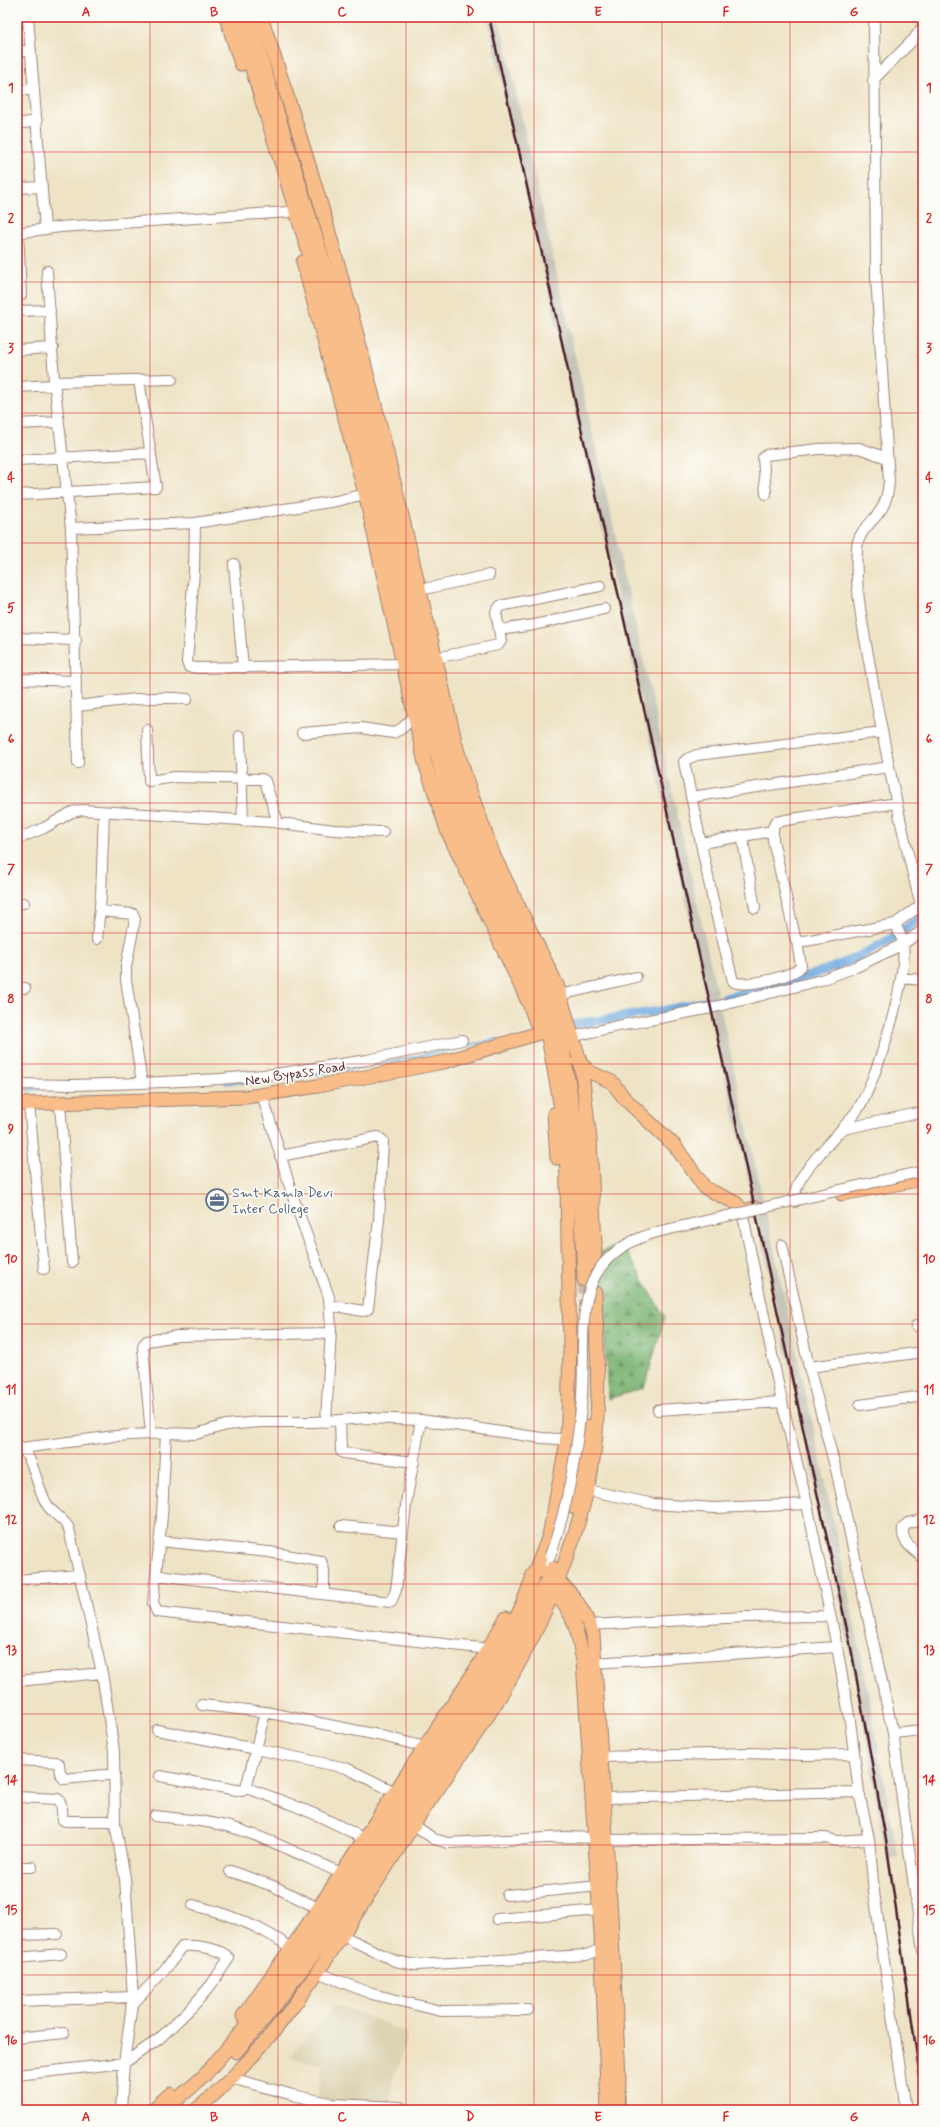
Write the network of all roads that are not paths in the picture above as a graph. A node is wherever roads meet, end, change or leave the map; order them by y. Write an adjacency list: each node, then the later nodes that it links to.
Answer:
1 (28, 17): 8 (street)
2 (226, 17): 17 (main road)
3 (236, 17): 88 (main road)
4 (248, 17): 88 (main road)
5 (261, 17): 46 (main road)
6 (874, 17): 10 (street)
7 (923, 26): 10 (street)
8 (31, 50): 9 (street); 11 (street)
9 (17, 52)
10 (873, 80): 35 (street)
11 (34, 88): 12 (street); 13 (street)
12 (17, 91)
13 (37, 122): 14 (street); 15 (street)
14 (17, 124)
15 (42, 187): 16 (street); 18 (street)
16 (17, 188)
17 (289, 212): 18 (street); 39 (main road)
18 (45, 229): 19 (street)
19 (17, 232): 21 (street)
20 (48, 271): 24 (street)
21 (18, 276): 22 (street)
22 (21, 294)
23 (17, 310): 24 (street)
24 (50, 310): 25 (street)
25 (53, 348): 26 (street); 29 (street)
26 (17, 350)
27 (172, 379): 28 (street)
28 (139, 380): 29 (street); 33 (street)
29 (55, 384): 30 (street); 31 (street)
30 (17, 387)
31 (59, 422): 32 (street); 34 (street)
32 (17, 424)
33 (151, 453): 34 (street); 37 (street)
34 (63, 457): 36 (street); 37 (street)
35 (887, 458): 40 (street); 61 (street)
36 (17, 460)
37 (67, 492): 38 (street); 42 (street)
38 (17, 494)
39 (365, 494): 41 (street); 52 (main road)
40 (766, 494)
41 (195, 523): 42 (street); 53 (street)
42 (71, 528): 50 (street)
43 (234, 564): 53 (street)
44 (489, 575): 46 (street)
45 (600, 586): 48 (street)
46 (420, 590): 51 (main road)
47 (604, 609): 48 (street)
48 (499, 630): 51 (street)
49 (17, 638): 50 (street)
50 (76, 640): 55 (street)
51 (436, 658): 87 (main road)
52 (404, 664): 53 (street); 58 (main road)
53 (243, 668)
54 (17, 680): 55 (street)
55 (76, 681): 57 (street)
56 (186, 699): 57 (street)
57 (77, 706): 63 (street)
58 (415, 716): 60 (street); 88 (main road)
59 (147, 730): 65 (street)
60 (302, 732)
61 (882, 732): 64 (street); 66 (street)
62 (240, 736): 65 (street)
63 (78, 763)
64 (890, 767): 66 (street); 67 (street)
65 (241, 778): 69 (street); 70 (street)
66 (690, 797): 75 (street)
67 (897, 803): 71 (street); 76 (street)
68 (104, 812): 69 (street); 74 (street); 78 (street)
69 (243, 821): 70 (street)
70 (278, 823): 72 (street)
71 (773, 831): 73 (street); 82 (street)
72 (383, 832)
73 (742, 835): 75 (street); 77 (street)
74 (17, 839)
75 (701, 843): 82 (street)
76 (922, 905): 79 (street)
77 (755, 908)
78 (100, 911): 81 (street); 92 (street)
79 (896, 926): 82 (street); 83 (street)
80 (923, 930): 83 (street)
81 (97, 939)
82 (798, 942)
83 (903, 943): 85 (street); 88 (street)
84 (636, 977): 87 (street)
85 (901, 978): 86 (street); 98 (street)
86 (923, 980)
87 (560, 995): 88 (main road)
88 (559, 1035): 90 (main road, New Bypass Road); 91 (main road); 108 (main road); 124 (main road); 129 (main road)
89 (462, 1040): 90 (street)
90 (403, 1060): 92 (street); 94 (main road, New Bypass Road)
91 (581, 1064): 103 (main road); 106 (main road)
92 (142, 1083): 93 (street)
93 (17, 1084)
94 (262, 1094): 96 (main road, New Bypass Road); 99 (street)
95 (23, 1104): 96 (main road, New Bypass Road); 107 (street)
96 (60, 1104): 105 (street)
97 (923, 1112): 98 (street)
98 (843, 1129): 102 (street)
99 (280, 1156): 110 (street); 110 (street)
100 (923, 1171): 135 (street, bridge)
101 (923, 1180): 102 (main road)
102 (795, 1202): 103 (main road)
103 (742, 1211): 116 (street)
104 (782, 1245): 114 (street)
105 (72, 1262)
106 (594, 1265)
107 (44, 1269)
108 (584, 1280)
109 (595, 1293): 127 (main road)
110 (330, 1305): 111 (street)
111 (331, 1333): 121 (street); 123 (street)
112 (590, 1337): 135 (main road)
113 (923, 1352): 114 (street)
114 (809, 1367): 153 (street)
115 (923, 1396): 117 (street)
116 (782, 1402): 118 (street); 128 (street)
117 (860, 1405)
118 (658, 1410)
119 (421, 1420): 120 (street); 124 (street); 126 (street)
120 (340, 1421): 121 (street); 126 (street)
121 (326, 1422): 122 (street)
122 (166, 1433): 123 (street); 133 (street)
123 (151, 1434): 125 (street)
124 (559, 1439): 129 (main road)
125 (19, 1446): 136 (street)
126 (414, 1462): 132 (street)
127 (587, 1490): 128 (street); 135 (main road)
128 (807, 1504): 141 (street)
129 (555, 1510): 135 (main road)
130 (923, 1520): 134 (street)
131 (341, 1526): 132 (street)
132 (403, 1532): 140 (street)
133 (160, 1541): 137 (street); 140 (street)
134 (923, 1558)
135 (547, 1573): 139 (main road); 139 (main road); 142 (main road); 144 (main road)
136 (80, 1575): 138 (street); 147 (street)
137 (156, 1575): 140 (street); 144 (street)
138 (17, 1580)
139 (543, 1588): 145 (main road); 168 (main road); 202 (main road); 203 (main road)
140 (324, 1594)
141 (830, 1616): 142 (street); 143 (street)
142 (589, 1625): 145 (main road)
143 (837, 1647): 146 (street); 156 (street)
144 (489, 1648): 154 (main road)
145 (587, 1649): 146 (main road); 170 (main road)
146 (594, 1663): 157 (main road)
147 (102, 1673): 148 (street); 159 (street)
148 (17, 1681)
149 (202, 1705): 150 (street)
150 (265, 1712): 154 (street); 155 (street)
151 (157, 1730): 155 (street)
152 (923, 1730): 153 (street)
153 (893, 1733): 187 (street)
154 (425, 1747): 162 (main road)
155 (256, 1749): 161 (street); 162 (street)
156 (854, 1754): 157 (street); 163 (street)
157 (600, 1757): 165 (main road)
158 (17, 1760): 159 (street)
159 (115, 1774): 167 (street)
160 (160, 1776): 161 (street)
161 (246, 1788): 169 (street)
162 (395, 1792): 169 (main road)
163 (859, 1792): 165 (street); 171 (street)
164 (17, 1797): 167 (street)
165 (603, 1798): 170 (main road)
166 (155, 1816): 175 (street)
167 (115, 1820): 192 (street)
168 (414, 1825): 170 (street); 184 (main road)
169 (364, 1839): 175 (main road)
170 (601, 1839): 171 (street); 176 (main road); 206 (main road)
171 (869, 1839): 207 (street)
172 (17, 1867): 173 (street)
173 (32, 1867)
174 (230, 1871): 179 (street)
175 (341, 1873): 179 (main road)
176 (599, 1886): 177 (street); 180 (main road)
177 (507, 1896)
178 (193, 1905): 185 (street)
179 (318, 1908): 185 (main road)
180 (600, 1910): 181 (street); 186 (main road)
181 (497, 1919)
182 (57, 1934): 183 (street)
183 (17, 1935)
184 (341, 1935): 186 (street); 190 (main road)
185 (291, 1948): 201 (main road)
186 (602, 1949): 205 (main road)
187 (923, 1951)
188 (61, 1954): 189 (street)
189 (17, 1958)
190 (317, 1972): 193 (street); 198 (main road)
191 (17, 2001): 192 (street)
192 (132, 2002): 196 (street); 196 (street)
193 (528, 2010)
194 (64, 2033): 195 (street)
195 (17, 2038)
196 (124, 2063): 197 (street); 200 (street)
197 (17, 2075)
198 (231, 2078): 199 (street); 204 (main road)
199 (401, 2107)
200 (121, 2110)
201 (152, 2110)
202 (165, 2110)
203 (176, 2110)
204 (196, 2110)
205 (608, 2110)
206 (618, 2110)
207 (906, 2110)

